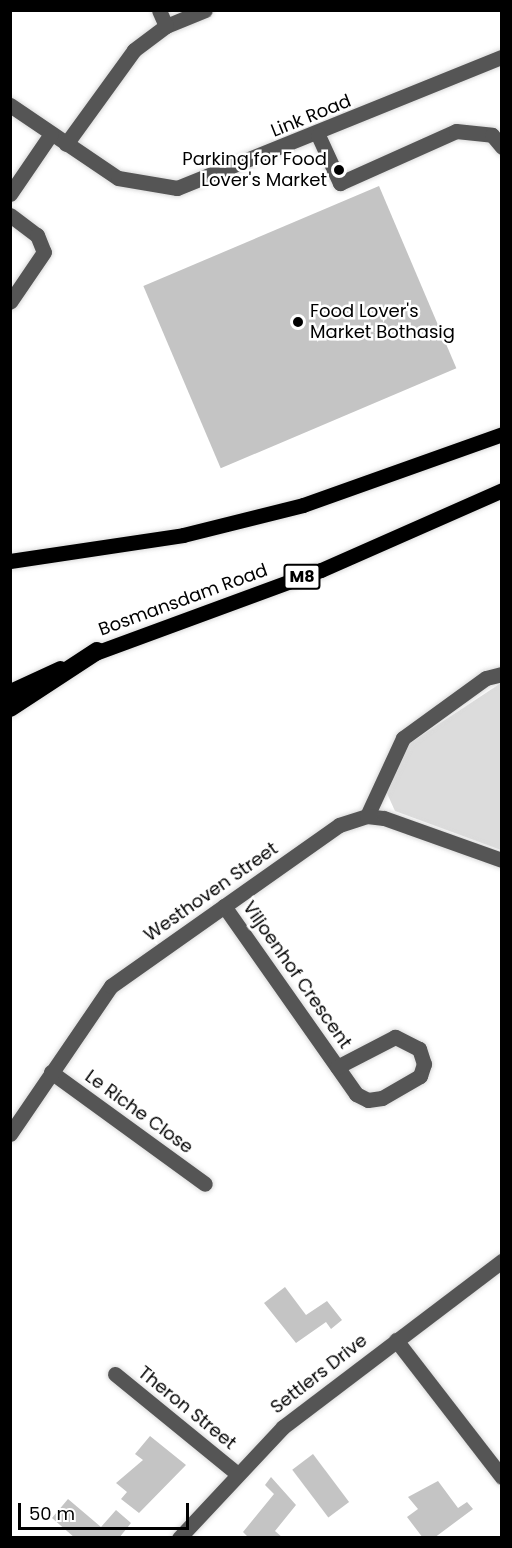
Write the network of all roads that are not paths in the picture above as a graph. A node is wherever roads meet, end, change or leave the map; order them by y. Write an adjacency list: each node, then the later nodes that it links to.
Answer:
1 (159, 10): 3 (street)
2 (205, 10): 3 (street)
3 (166, 26): 8 (street)
4 (501, 57): 7 (street, Link Road)
5 (10, 105): 6 (street, Link Road)
6 (51, 134): 8 (street, Link Road); 10 (street)
7 (318, 135): 8 (street, Link Road); 9 (street)
8 (66, 144)
9 (501, 147)
10 (10, 194)
11 (10, 215): 12 (street)
12 (10, 302)
13 (501, 426): 15 (main road)
14 (501, 434): 15 (main road)
15 (464, 450): 17 (main road)
16 (501, 490): 18 (main road, Bosmansdam Road / M8)
17 (10, 561)
18 (97, 651): 20 (main road, Bosmansdam Road / M8); 21 (highway)
19 (501, 674): 22 (street)
20 (10, 691)
21 (10, 708)
22 (367, 816): 23 (street); 24 (street, Westhoven Street)
23 (501, 860)
24 (224, 906): 25 (street, Viljoenhof Crescent); 26 (street, Westhoven Street)
25 (338, 1067): 25 (street, Viljoenhof Crescent)
26 (51, 1072): 27 (street, Westhoven Street); 28 (street, Le Riche Close)
27 (10, 1134)
28 (205, 1184)
29 (501, 1261): 30 (street, Settlers Drive)
30 (396, 1340): 32 (street, Settlers Drive); 33 (street)
31 (115, 1374): 32 (street, Theron Street)
32 (235, 1472): 34 (street, Settlers Drive)
33 (501, 1477)
34 (179, 1538)

